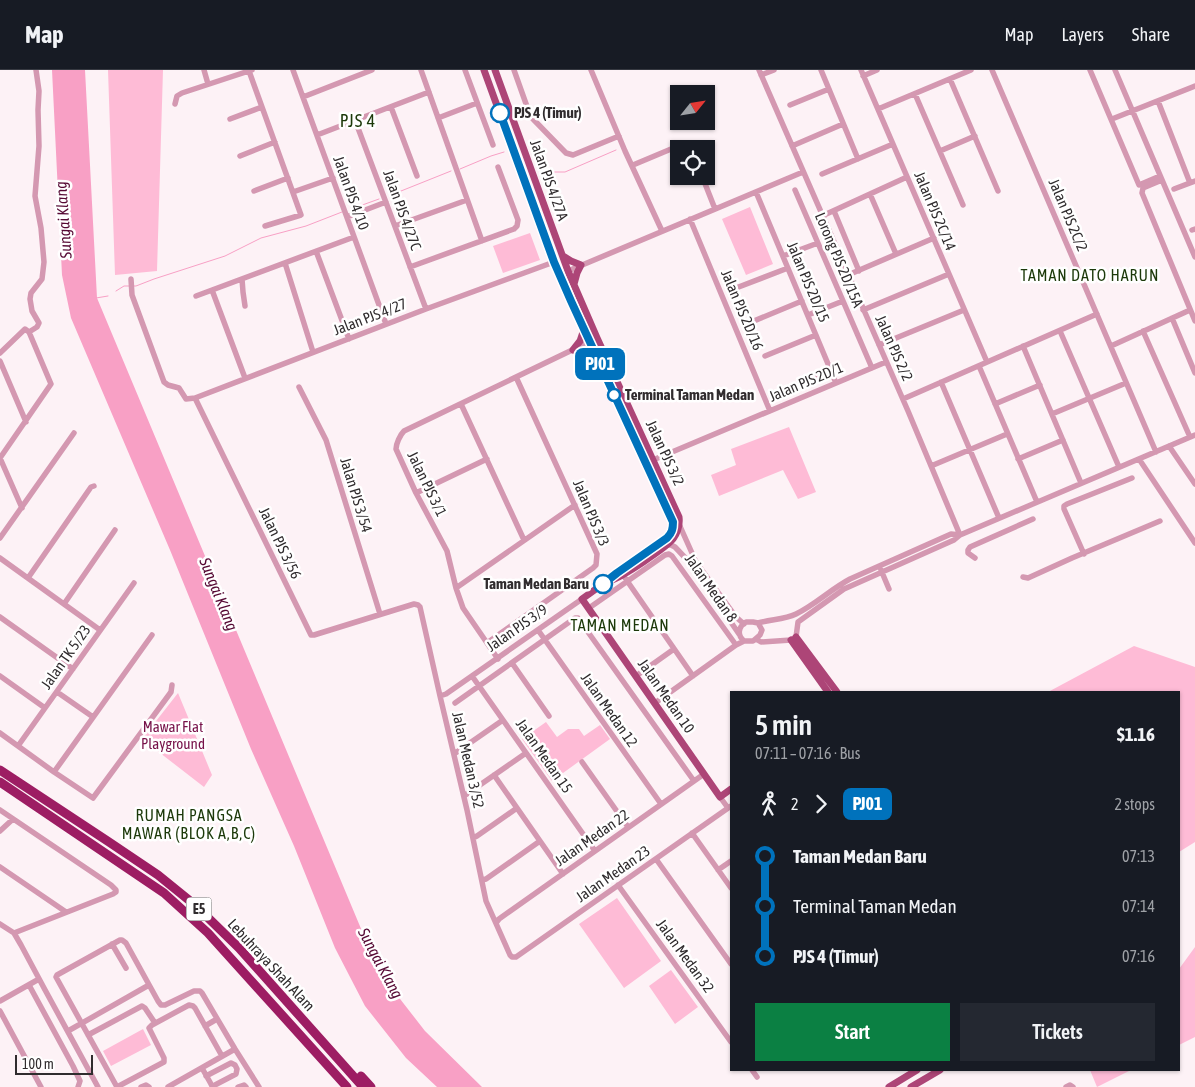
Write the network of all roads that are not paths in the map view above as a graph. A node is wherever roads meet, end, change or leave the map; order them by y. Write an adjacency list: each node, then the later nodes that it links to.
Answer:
1 (36, 70): 123 (street)
2 (204, 70): 22 (street)
3 (251, 70): 22 (street); 34 (street)
4 (293, 70): 27 (street, Jalan PJS 4/10)
5 (372, 70): 27 (street)
6 (421, 70): 25 (street)
7 (465, 70): 31 (street)
8 (484, 70): 29 (main road, Jalan PJS 4/27A)
9 (495, 70): 28 (main road, Jalan PJS 4/27A)
10 (514, 70): 46 (street)
11 (591, 70): 46 (street)
12 (772, 70): 19 (street)
13 (821, 70): 24 (street)
14 (876, 70): 20 (street)
15 (971, 70): 21 (street)
16 (992, 70): 116 (street, Jalan PJS 2C/2)
17 (1090, 70): 40 (street)
18 (1115, 70): 37 (street)
19 (760, 73): 51 (street, Jalan PJS 2/2)
20 (862, 73): 36 (street, Jalan PJS 2C/14)
21 (950, 79): 26 (street); 47 (street)
22 (208, 84): 32 (street)
23 (1195, 86): 30 (street)
24 (829, 89): 33 (street); 43 (street)
25 (429, 92): 35 (street); 38 (street)
26 (915, 94): 36 (street); 53 (street)
27 (303, 97): 45 (street, Jalan PJS 4/10)
28 (504, 97): 29 (main road); 42 (main road, Jalan PJS 4/27A)
29 (495, 101): 44 (main road, Jalan PJS 4/27A)
30 (1158, 101): 37 (street); 65 (street)
31 (477, 103): 38 (street); 49 (street)
32 (175, 104)
33 (790, 105)
34 (262, 107): 39 (street); 48 (street)
35 (391, 107): 41 (street); 60 (street)
36 (878, 109): 50 (street, Jalan PJS 2C/14)
37 (1133, 111): 40 (street); 64 (street)
38 (438, 118): 74 (street)
39 (230, 119)
40 (1112, 119): 64 (street)
41 (356, 120): 45 (street); 75 (street, Jalan PJS 4/27C)
42 (513, 122): 44 (main road); 91 (main road, Jalan PJS 4/27A)
43 (843, 124): 51 (street); 55 (street)
44 (504, 125): 94 (main road, Jalan PJS 4/27A)
45 (317, 135): 63 (street, Jalan PJS 4/10)
46 (619, 136): 56 (street)
47 (975, 136): 53 (street); 70 (street)
48 (275, 142): 54 (street); 62 (street)
49 (492, 144)
50 (893, 144): 55 (street); 61 (street, Jalan PJS 2C/14)
51 (792, 146): 58 (street, Jalan PJS 2/2)
52 (670, 149): 56 (street)
53 (940, 151): 76 (street)
54 (240, 156)
55 (858, 159): 59 (street)
56 (633, 165): 84 (street)
57 (498, 166): 87 (street)
58 (803, 172): 72 (street); 79 (street, Jalan PJS 2/2)
59 (822, 174)
60 (417, 176)
61 (907, 177): 73 (street); 86 (street, Jalan PJS 2C/14)
62 (288, 178): 69 (street); 71 (street)
63 (333, 178): 71 (street); 80 (street, Jalan PJS 4/10)
64 (1161, 178): 93 (street); 115 (street)
65 (1192, 182): 67 (street)
66 (706, 185): 77 (street)
67 (1174, 189)
68 (796, 190): 88 (street, Lorong PJS 2D/15A)
69 (254, 191)
70 (998, 191)
71 (293, 192): 82 (street)
72 (756, 192): 77 (street); 92 (street, Jalan PJS 2D/15)
73 (870, 194): 78 (street); 90 (street)
74 (467, 200): 83 (street); 87 (street)
75 (386, 202): 80 (street); 83 (street, Jalan PJS 4/27C)
76 (963, 205)
77 (715, 209): 81 (street)
78 (834, 211): 79 (street); 100 (street)
79 (822, 216): 102 (street, Jalan PJS 2/2)
80 (347, 217): 85 (street, Jalan PJS 4/10)
81 (690, 219): 84 (street); 157 (street, Jalan PJS 2D/16)
82 (265, 226)
83 (395, 226): 97 (street, Jalan PJS 4/27C)
84 (662, 231): 96 (street)
85 (354, 237): 89 (street); 121 (street, Jalan PJS 4/10)
86 (934, 238): 90 (street); 101 (street, Jalan PJS 2C/14)
87 (482, 241): 97 (street)
88 (818, 243): 92 (street); 110 (street, Lorong PJS 2D/15A)
89 (316, 251): 95 (street); 127 (street)
90 (896, 254): 100 (street)
91 (562, 255): 96 (main road); 99 (main road, Jalan PJS 4/27A)
92 (783, 256): 98 (street, Jalan PJS 2D/15)
93 (1195, 257)
94 (554, 262): 112 (street, Jalan PJS 4/27); 122 (main road, Jalan PJS 3/2)
95 (285, 263): 104 (street); 134 (street)
96 (581, 265): 99 (street); 105 (main road)
97 (410, 267): 112 (street, Jalan PJS 4/27C)
98 (788, 268): 106 (street); 109 (street, Jalan PJS 2D/15)
99 (568, 270): 105 (main road, Jalan PJS 3/2)
100 (859, 270): 102 (street)
101 (949, 274): 113 (street); 114 (street, Jalan PJS 2C/14)
102 (848, 275): 113 (street, Jalan PJS 2/2)
103 (131, 279): 152 (street)
104 (242, 279): 107 (street); 111 (street)
105 (574, 284): 128 (main road, Jalan PJS 3/2)
106 (736, 288)
107 (212, 290): 108 (street); 145 (street)
108 (196, 296)
109 (802, 301): 117 (street, Jalan PJS 2D/15); 120 (street)
110 (843, 301): 117 (street); 141 (street, Lorong PJS 2D/15A)
111 (245, 306)
112 (426, 309): 121 (street, Jalan PJS 4/27)
113 (863, 310): 130 (street, Jalan PJS 2/2)
114 (964, 310): 130 (street); 139 (street, Jalan PJS 2C/14)
115 (1190, 310): 118 (street); 119 (street)
116 (1097, 314): 124 (street); 132 (street, Jalan PJS 2C/2)
117 (808, 315): 126 (street, Jalan PJS 2D/15)
118 (1172, 318): 125 (street); 143 (street)
119 (1195, 321)
120 (749, 323)
121 (386, 324): 127 (street, Jalan PJS 4/27)
122 (584, 329): 129 (main road, Jalan PJS 3/2); 133 (main road)
123 (27, 330): 135 (street); 159 (street)
124 (1060, 330): 131 (street); 153 (street)
125 (1143, 331): 132 (street); 162 (street)
126 (816, 335): 136 (street); 142 (street, Jalan PJS 2D/15)
127 (349, 338): 134 (street, Jalan PJS 4/27)
128 (597, 338): 129 (street, Jalan PJS 3/1); 171 (main road, Jalan PJS 3/2)
129 (590, 342): 133 (street, Jalan PJS 3/1); 186 (main road, Jalan PJS 3/2)
130 (879, 345): 138 (street, Jalan PJS 2/2)
131 (1023, 346): 139 (street); 149 (street)
132 (1110, 346): 148 (street, Jalan PJS 2C/2)
133 (573, 350): 144 (street, Jalan PJS 3/1)
134 (313, 352): 145 (street, Jalan PJS 4/27)
135 (0, 353)
136 (765, 356)
137 (0, 361): 159 (street)
138 (886, 362): 141 (street, Jalan PJS 2D/1); 154 (street, Jalan PJS 2/2)
139 (987, 362): 140 (street)
140 (978, 366): 146 (street); 156 (street)
141 (872, 368): 147 (street, Jalan PJS 2D/1)
142 (831, 371): 147 (street, Jalan PJS 2D/15); 151 (street)
143 (1195, 373)
144 (516, 377): 155 (street, Jalan PJS 3/1); 180 (street, Jalan PJS 3/3)
145 (245, 378): 152 (street, Jalan PJS 4/27)
146 (941, 382): 154 (street); 165 (street)
147 (836, 383): 157 (street, Jalan PJS 2D/1)
148 (1126, 383): 153 (street); 166 (street, Jalan PJS 2C/2)
149 (1040, 384): 156 (street); 158 (street)
150 (299, 387): 206 (street, Jalan PJS 3/54)
151 (779, 393)
152 (195, 398): 206 (street, Jalan PJS 3/56)
153 (1089, 398): 158 (street); 173 (street)
154 (903, 399): 172 (street, Jalan PJS 2/2)
155 (461, 404): 168 (street); 178 (street, Jalan PJS 3/1)
156 (995, 404): 161 (street)
157 (770, 411): 171 (street, Jalan PJS 2D/1)
158 (1052, 414): 163 (street)
159 (26, 422): 167 (street)
160 (74, 433): 181 (street)
161 (1007, 434): 165 (street); 169 (street)
162 (1192, 436): 164 (street)
163 (1063, 440): 169 (street); 175 (street)
164 (1169, 446): 166 (street); 176 (street)
165 (970, 450): 172 (street); 182 (street)
166 (1156, 452): 170 (street)
167 (0, 458): 181 (street)
168 (487, 459): 178 (street); 189 (street)
169 (1018, 459): 179 (street)
170 (1139, 459): 173 (street); 190 (street)
171 (653, 460): 186 (main road, Jalan PJS 3/2)
172 (931, 466): 187 (street, Jalan PJS 2/2)
173 (1119, 467): 175 (street)
174 (1132, 478): 192 (street)
175 (1081, 484): 179 (street)
176 (1195, 484)
177 (94, 486): 196 (street)
178 (416, 493): 201 (street, Jalan PJS 3/1)
179 (1037, 502): 182 (street)
180 (574, 505): 189 (street); 218 (street, Jalan PJS 3/3)
181 (22, 508): 188 (street)
182 (999, 518): 187 (street)
183 (1033, 519): 194 (street)
184 (1160, 521): 192 (street)
185 (115, 530): 204 (street)
186 (674, 531): 191 (main road, Jalan PJS 3/9); 199 (main road, Jalan PJS 3/9); 209 (street)
187 (960, 535): 195 (street)
188 (0, 538)
189 (524, 540): 201 (street)
190 (1195, 543)
191 (667, 545): 197 (main road, Jalan PJS 3/9); 212 (street)
192 (1084, 554): 198 (street)
193 (0, 558): 196 (street)
194 (975, 558)
195 (880, 569): 202 (street); 208 (street); 215 (street)
196 (28, 578): 204 (street)
197 (625, 578): 199 (main road, Jalan PJS 3/9); 205 (street, Jalan Medan 8); 219 (street, Jalan Medan 8); 220 (street)
198 (1026, 578)
199 (609, 580): 203 (main road, Jalan PJS 3/9)
200 (134, 583): 210 (street, Jalan TK 5/23)
201 (456, 588): 218 (street, Jalan PJS 3/1)
202 (889, 589)
203 (582, 599): 205 (main road, Jalan Medan 10); 211 (street, Jalan PJS 3/9)
204 (64, 604): 210 (street)
205 (588, 608): 226 (main road, Jalan Medan 10)
206 (380, 614): 233 (street, Jalan Medan 3/52)
207 (0, 617): 223 (street)
208 (758, 623): 209 (street); 214 (street)
209 (744, 624): 212 (street)
210 (100, 630): 223 (street, Jalan TK 5/23)
211 (538, 630): 216 (street, Jalan Medan 12); 221 (street, Jalan PJS 3/9)
212 (739, 634): 217 (street)
213 (152, 635): 238 (street)
214 (756, 639): 215 (street); 217 (street)
215 (794, 639): 230 (main road); 231 (main road)
216 (545, 640): 222 (street); 249 (street); 254 (street, Jalan Medan 12)
217 (744, 641): 219 (street, Jalan Medan 8)
218 (487, 643): 221 (street, Jalan PJS 3/1)
219 (736, 645): 227 (street, Jalan Medan 8)
220 (674, 649): 226 (street); 227 (street)
221 (498, 659): 225 (street, Jalan PJS 3/9)
222 (512, 663): 229 (street); 237 (street)
223 (73, 669): 232 (street, Jalan TK 5/23)
224 (0, 676): 236 (street)
225 (472, 676): 229 (street, Jalan Medan 15); 233 (street, Jalan PJS 3/9)
226 (636, 676): 235 (main road, Jalan Medan 10)
227 (693, 676): 235 (street, Jalan Medan 8)
228 (172, 685): 246 (street)
229 (479, 686): 234 (street); 239 (street, Jalan Medan 15)
230 (827, 691)
231 (835, 691)
232 (57, 692): 236 (street, Jalan TK 5/23); 238 (street)
233 (440, 696): 243 (street, Jalan Medan 3/52)
234 (455, 703)
235 (655, 704): 247 (main road, Jalan Medan 10)
236 (45, 708): 241 (street, Jalan TK 5/23)
237 (549, 716)
238 (93, 717): 246 (street)
239 (503, 720): 242 (street, Jalan Medan 15); 243 (street)
240 (0, 733): 241 (street)
241 (18, 746): 246 (street)
242 (526, 753): 248 (street); 264 (street, Jalan Medan 15)
243 (454, 754): 252 (street, Jalan Medan 3/52)
244 (582, 762): 259 (street)
245 (0, 770): 292 (highway, Lebuhraya Shah Alam / E5)
246 (54, 772)
247 (704, 774): 249 (street, Jalan Medan 22); 253 (main road, Jalan Medan 10)
248 (494, 775): 252 (street); 256 (street)
249 (694, 781): 254 (street, Jalan Medan 22)
250 (0, 782): 285 (highway, Lebuhraya Shah Alam / E5)
251 (730, 790): 253 (main road)
252 (464, 796): 262 (street, Jalan Medan 3/52)
253 (720, 797): 255 (street, Jalan Medan 10)
254 (661, 804): 259 (street, Jalan Medan 22)
255 (730, 807): 261 (street, Jalan Medan 23)
256 (517, 808): 262 (street); 263 (street)
257 (0, 810): 258 (street)
258 (13, 819): 260 (street); 273 (street)
259 (628, 828): 264 (street, Jalan Medan 22)
260 (0, 831)
261 (692, 833): 265 (street, Jalan Medan 23); 268 (street)
262 (473, 838): 270 (street, Jalan Medan 3/52)
263 (540, 841): 269 (street); 270 (street)
264 (595, 851): 269 (street, Jalan Medan 22)
265 (656, 859): 271 (street, Jalan Medan 23); 279 (street)
266 (730, 862): 268 (street)
267 (0, 867): 273 (street)
268 (718, 870): 272 (street)
269 (563, 874): 274 (street, Jalan Medan 22)
270 (482, 880): 274 (street, Jalan Medan 3/52)
271 (618, 885): 278 (street, Jalan Medan 23); 294 (street, Jalan Medan 32)
272 (730, 887)
273 (66, 912): 276 (street)
274 (496, 923): 278 (street, Jalan Medan 3/52)
275 (0, 924): 276 (street)
276 (14, 933): 281 (street)
277 (112, 944): 280 (street); 283 (street); 288 (street)
278 (512, 957)
279 (730, 963)
280 (126, 968)
281 (39, 979): 282 (street); 291 (street)
282 (29, 985): 284 (street); 304 (street)
283 (149, 985): 287 (street); 288 (street)
284 (0, 1001)
285 (272, 1002): 312 (highway); 313 (highway, Lebuhraya Shah Alam / E5)
286 (0, 1011): 303 (street)
287 (217, 1019): 290 (street); 295 (street)
288 (81, 1023): 291 (street); 293 (street)
289 (155, 1024): 290 (street); 293 (street); 293 (street)
290 (205, 1026): 296 (street)
291 (68, 1031): 305 (street)
292 (314, 1031): 314 (highway, Lebuhraya Shah Alam / E5); 315 (highway)
293 (88, 1036)
294 (730, 1041)
295 (235, 1049): 296 (street); 311 (street)
296 (222, 1056): 297 (street)
297 (202, 1068): 301 (street); 308 (street)
298 (753, 1071): 302 (street)
299 (938, 1071): 317 (main road)
300 (908, 1072): 316 (main road)
301 (206, 1076): 301 (street)
302 (757, 1078)
303 (41, 1087)
304 (78, 1087)
305 (98, 1087)
306 (141, 1087): 307 (street)
307 (149, 1087)
308 (168, 1087)
309 (238, 1087): 310 (street)
310 (246, 1087)
311 (259, 1087)
312 (340, 1087)
313 (347, 1087)
314 (363, 1087)
315 (371, 1087)
316 (889, 1087)
317 (911, 1087)

